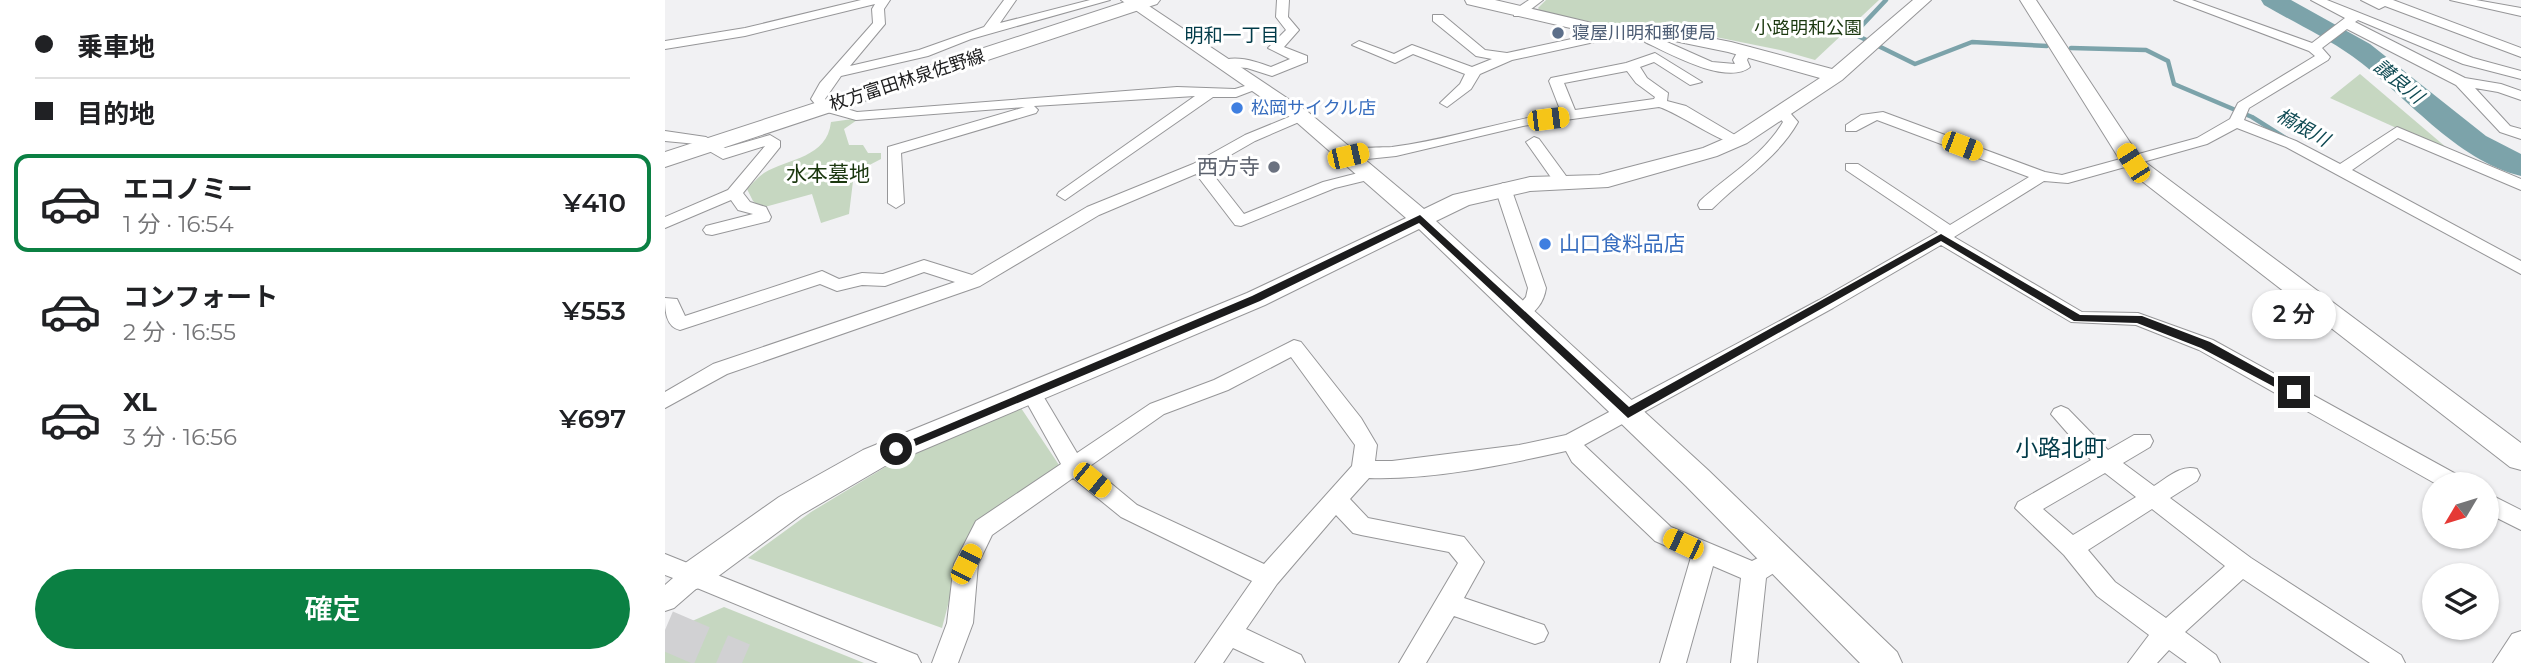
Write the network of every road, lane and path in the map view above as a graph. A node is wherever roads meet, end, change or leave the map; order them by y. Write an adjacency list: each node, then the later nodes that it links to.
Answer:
1 (876, 0): 25 (street)
2 (884, 0): 36 (street)
3 (1010, 0): 22 (street)
4 (1104, 0): 12 (street)
5 (1283, 0): 32 (street)
6 (1473, 0): 16 (street)
7 (1923, 0): 38 (street)
8 (2028, 0): 60 (street)
9 (2180, 0): 21 (street)
10 (2317, 0): 21 (street)
11 (2456, 0): 15 (street)
12 (1087, 2): 22 (street)
13 (1138, 2): 32 (street); 47 (main road, 枚方富田林泉佐野線)
14 (2381, 2): 19 (street); 21 (street)
15 (2485, 5): 17 (street); 19 (street)
16 (1528, 6): 20 (street)
17 (2521, 12)
18 (1438, 18): 31 (street)
19 (2441, 23): 27 (street)
20 (1602, 29): 23 (street); 31 (street)
21 (2339, 29): 37 (street); 40 (street); 51 (street)
22 (989, 30): 36 (street)
23 (1655, 32): 28 (street); 30 (street)
24 (2521, 37): 27 (street)
25 (665, 45)
26 (1359, 45): 35 (street)
27 (2502, 46): 29 (street)
28 (1745, 50): 30 (street); 38 (street)
29 (2521, 53)
30 (1683, 56): 33 (street)
31 (1508, 57): 35 (street)
32 (1226, 63): 41 (street)
33 (1667, 63): 34 (street); 39 (street)
34 (1629, 66): 46 (street); 50 (street)
35 (1473, 72): 45 (street)
36 (837, 73): 47 (street)
37 (2521, 75)
38 (1835, 76): 48 (street)
39 (1695, 82)
40 (2461, 82): 43 (street); 53 (street)
41 (1258, 86): 42 (street); 49 (street)
42 (1209, 93): 44 (street); 70 (street)
43 (2521, 96)
44 (1076, 98): 47 (street); 71 (street)
45 (1447, 103)
46 (1659, 103): 50 (street); 55 (street)
47 (825, 107): 57 (main road, 枚方富田林泉佐野線)
48 (1780, 110): 55 (street); 72 (street)
49 (1301, 116): 58 (street); 61 (street)
50 (1569, 117): 58 (street)
51 (2236, 122): 60 (street); 63 (street)
52 (1851, 128): 65 (street)
53 (2521, 134)
54 (665, 136): 57 (street)
55 (1735, 141): 66 (street)
56 (1534, 142): 66 (street)
57 (710, 145): 59 (main road, 枚方富田林泉佐野線); 69 (street)
58 (1348, 156): 64 (street)
59 (665, 160)
60 (2133, 163): 65 (street); 87 (street)
61 (1199, 167): 64 (street); 78 (street)
62 (1852, 167): 76 (street)
63 (2340, 171): 67 (street); 77 (street)
64 (1370, 175): 73 (street)
65 (2041, 176): 76 (street)
66 (1563, 183): 68 (street)
67 (2521, 186)
68 (1503, 188): 73 (street); 80 (street)
69 (734, 193): 74 (street); 75 (street)
70 (1065, 195)
71 (896, 203)
72 (1706, 205)
73 (1420, 218): 80 (street); 81 (street)
74 (665, 223)
75 (712, 230)
76 (1945, 235): 83 (street); 91 (street)
77 (2521, 268)
78 (974, 282): 79 (street); 82 (street)
79 (665, 305)
80 (1521, 313): 83 (street)
81 (1032, 394): 89 (street); 103 (street)
82 (665, 401)
83 (1628, 414): 86 (street); 99 (street)
84 (2061, 414): 88 (street)
85 (2142, 441): 88 (street)
86 (1571, 442): 90 (street); 98 (street)
87 (2521, 459)
88 (2106, 463): 93 (street); 97 (street)
89 (1073, 465): 90 (street); 104 (street); 112 (street)
90 (1363, 469): 94 (street)
91 (2434, 472)
92 (2189, 475): 93 (street)
93 (2153, 498): 97 (street); 101 (street)
94 (1336, 500): 104 (street); 106 (street)
95 (2499, 509): 96 (street)
96 (2521, 521)
97 (2072, 548): 109 (street)
98 (1705, 554): 102 (street); 116 (street)
99 (1780, 557): 102 (street); 118 (street)
100 (665, 564): 103 (street)
101 (2242, 565): 109 (street); 121 (street)
102 (1754, 573): 117 (street)
103 (693, 576): 105 (street); 111 (street)
104 (1268, 578): 108 (street)
105 (665, 600)
106 (1448, 603): 107 (street); 115 (street)
107 (1535, 632)
108 (1229, 633): 113 (street); 114 (street)
109 (2167, 633): 119 (street); 120 (street)
110 (2521, 642): 122 (street)
111 (908, 663)
112 (945, 663)
113 (1207, 663)
114 (1292, 663)
115 (1412, 663)
116 (1673, 663)
117 (1744, 663)
118 (1884, 663)
119 (2141, 663)
120 (2207, 663)
121 (2392, 663)
122 (2506, 663)

